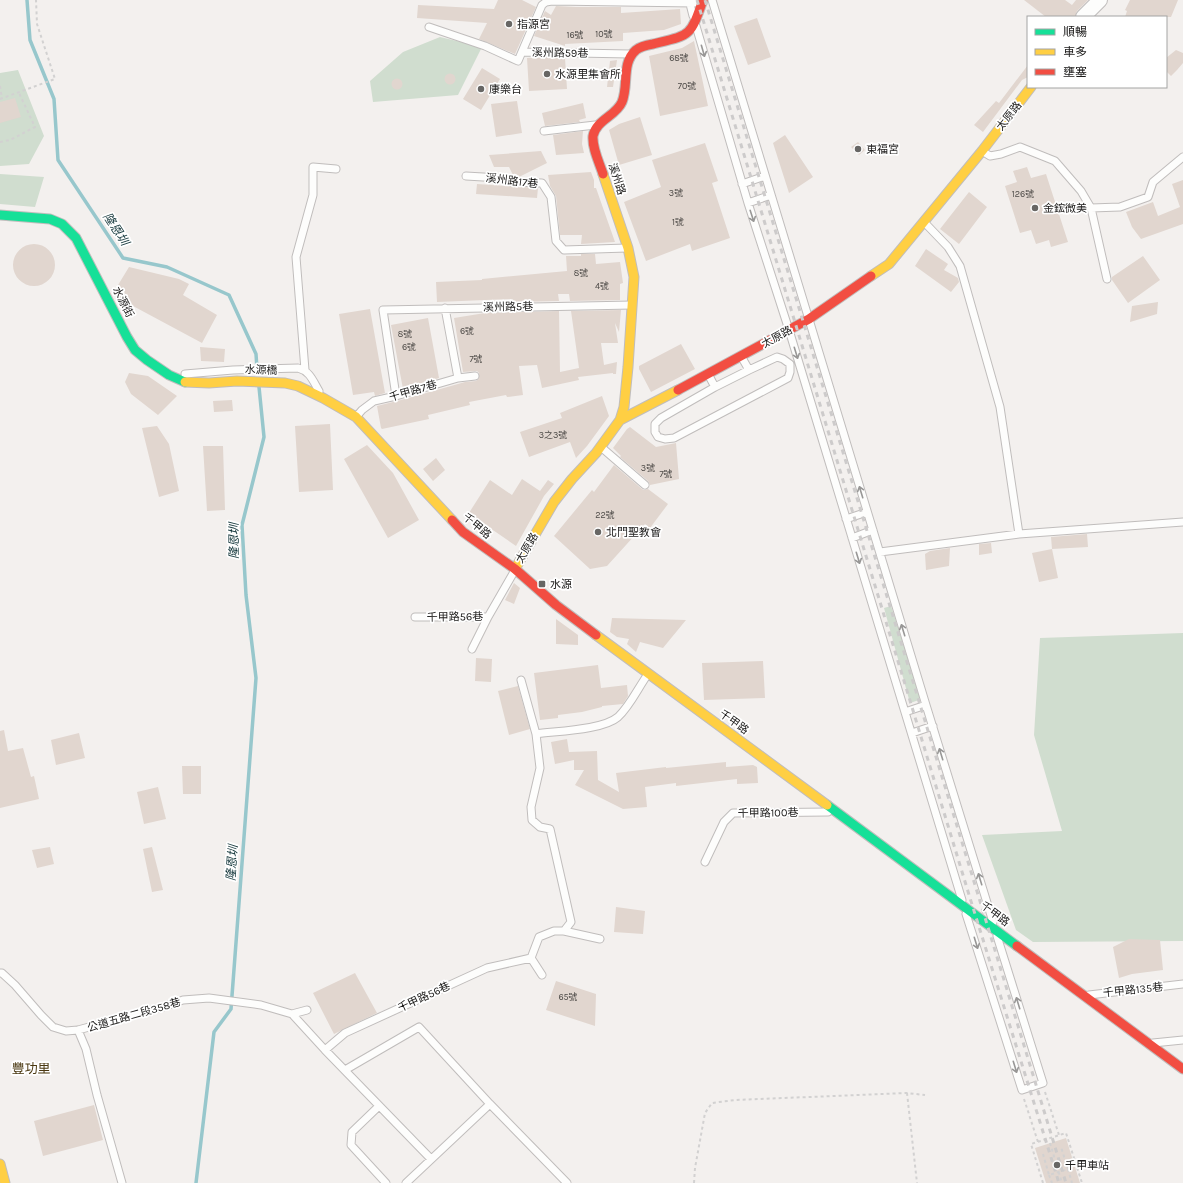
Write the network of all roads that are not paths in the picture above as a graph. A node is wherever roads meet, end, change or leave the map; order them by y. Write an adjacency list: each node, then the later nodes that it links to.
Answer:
1 (712, 0): 17 (lane)
2 (1100, 0): 5 (street)
3 (689, 1): 4 (lane); 6 (lane); 8 (lane)
4 (702, 1): 6 (street)
5 (1085, 16)
6 (695, 24): 9 (street); 18 (lane, one-way to 18)
7 (429, 27): 8 (lane, 溪州路59巷)
8 (522, 52): 9 (lane, 溪州路59巷)
9 (632, 54): 11 (street)
10 (1030, 88): 13 (street, 太原路)
11 (598, 125): 12 (lane); 24 (street, 溪州路)
12 (544, 132)
13 (982, 151): 21 (lane); 23 (street, 太原路)
14 (1183, 156): 21 (lane)
15 (336, 169): 31 (lane)
16 (466, 176): 24 (lane, 溪州路17巷)
17 (765, 176): 18 (lane); 19 (lane)
18 (742, 184): 20 (lane)
19 (771, 195): 20 (lane); 28 (lane)
20 (748, 203): 29 (lane, one-way to 29)
21 (1091, 208): 25 (lane)
22 (0, 215): 34 (street, 水源街)
23 (924, 222): 28 (street, 太原路); 50 (lane)
24 (628, 248): 26 (street, 溪州路)
25 (1107, 279)
26 (632, 304): 27 (lane, 溪州路5巷); 43 (street, 溪州路)
27 (445, 308): 36 (lane); 40 (lane, 溪州路5巷)
28 (809, 319): 29 (street, 太原路); 46 (lane, one-way to 28)
29 (789, 330): 30 (street, 太原路); 47 (lane, one-way to 47)
30 (741, 356): 32 (lane); 33 (street, 太原路)
31 (305, 370): 34 (lane); 41 (lane)
32 (749, 370): 39 (lane); 39 (lane)
33 (708, 374): 39 (lane); 43 (street, 太原路)
34 (169, 375): 37 (street, 水源街)
35 (475, 376): 36 (lane, 千甲路7巷)
36 (458, 378): 40 (lane, 千甲路7巷)
37 (238, 381): 38 (street, 水源橋)
38 (285, 383): 41 (street, 千甲路)
39 (715, 388)
40 (396, 396): 42 (lane, 千甲路7巷)
41 (323, 398): 42 (street, 千甲路)
42 (356, 417): 53 (street, 千甲路)
43 (620, 420): 44 (street, 太原路)
44 (600, 447): 45 (lane); 53 (street, 太原路)
45 (645, 484)
46 (867, 512): 47 (lane); 49 (lane)
47 (846, 519): 51 (lane)
48 (1183, 522): 50 (lane)
49 (873, 530): 51 (lane); 52 (lane)
50 (1020, 534): 52 (lane)
51 (852, 538): 60 (lane, one-way to 60)
52 (880, 552): 59 (lane, one-way to 52)
53 (515, 570): 55 (lane, 千甲路56巷); 57 (street, 千甲路)
54 (416, 617): 55 (lane, 千甲路56巷)
55 (488, 617): 56 (lane)
56 (472, 649)
57 (648, 674): 63 (lane); 64 (street, 千甲路)
58 (521, 680): 63 (lane)
59 (926, 705): 60 (lane); 61 (lane)
60 (905, 712): 62 (lane)
61 (933, 726): 62 (lane); 67 (lane, one-way to 61)
62 (912, 733): 66 (lane)
63 (536, 734): 68 (lane)
64 (836, 812): 65 (lane, 千甲路100巷); 66 (street, 千甲路)
65 (705, 862)
66 (964, 906): 67 (street, 千甲路); 67 (lane, one-way to 67)
67 (995, 929): 74 (street, 千甲路)
68 (564, 931): 69 (lane); 70 (lane)
69 (600, 939)
70 (531, 958): 72 (lane); 80 (lane, 千甲路56巷)
71 (0, 973): 77 (lane, 公道五路二段358巷)
72 (542, 975)
73 (1183, 984): 74 (lane, 千甲路135巷)
74 (1083, 996): 79 (street, 千甲路)
75 (306, 1010): 76 (lane)
76 (292, 1014): 77 (lane, 公道五路二段358巷); 80 (lane)
77 (78, 1030): 88 (lane, 公道五路二段358巷)
78 (1183, 1040): 79 (lane)
79 (1147, 1043): 81 (street, 千甲路)
80 (325, 1050): 82 (lane)
81 (1183, 1069)
82 (345, 1070): 83 (lane); 84 (lane)
83 (490, 1104): 85 (lane); 91 (lane)
84 (379, 1106): 85 (lane); 89 (lane)
85 (431, 1159): 90 (lane)
86 (0, 1164): 87 (street)
87 (4, 1183)
88 (122, 1183)
89 (386, 1183)
90 (406, 1183)
91 (567, 1183)

